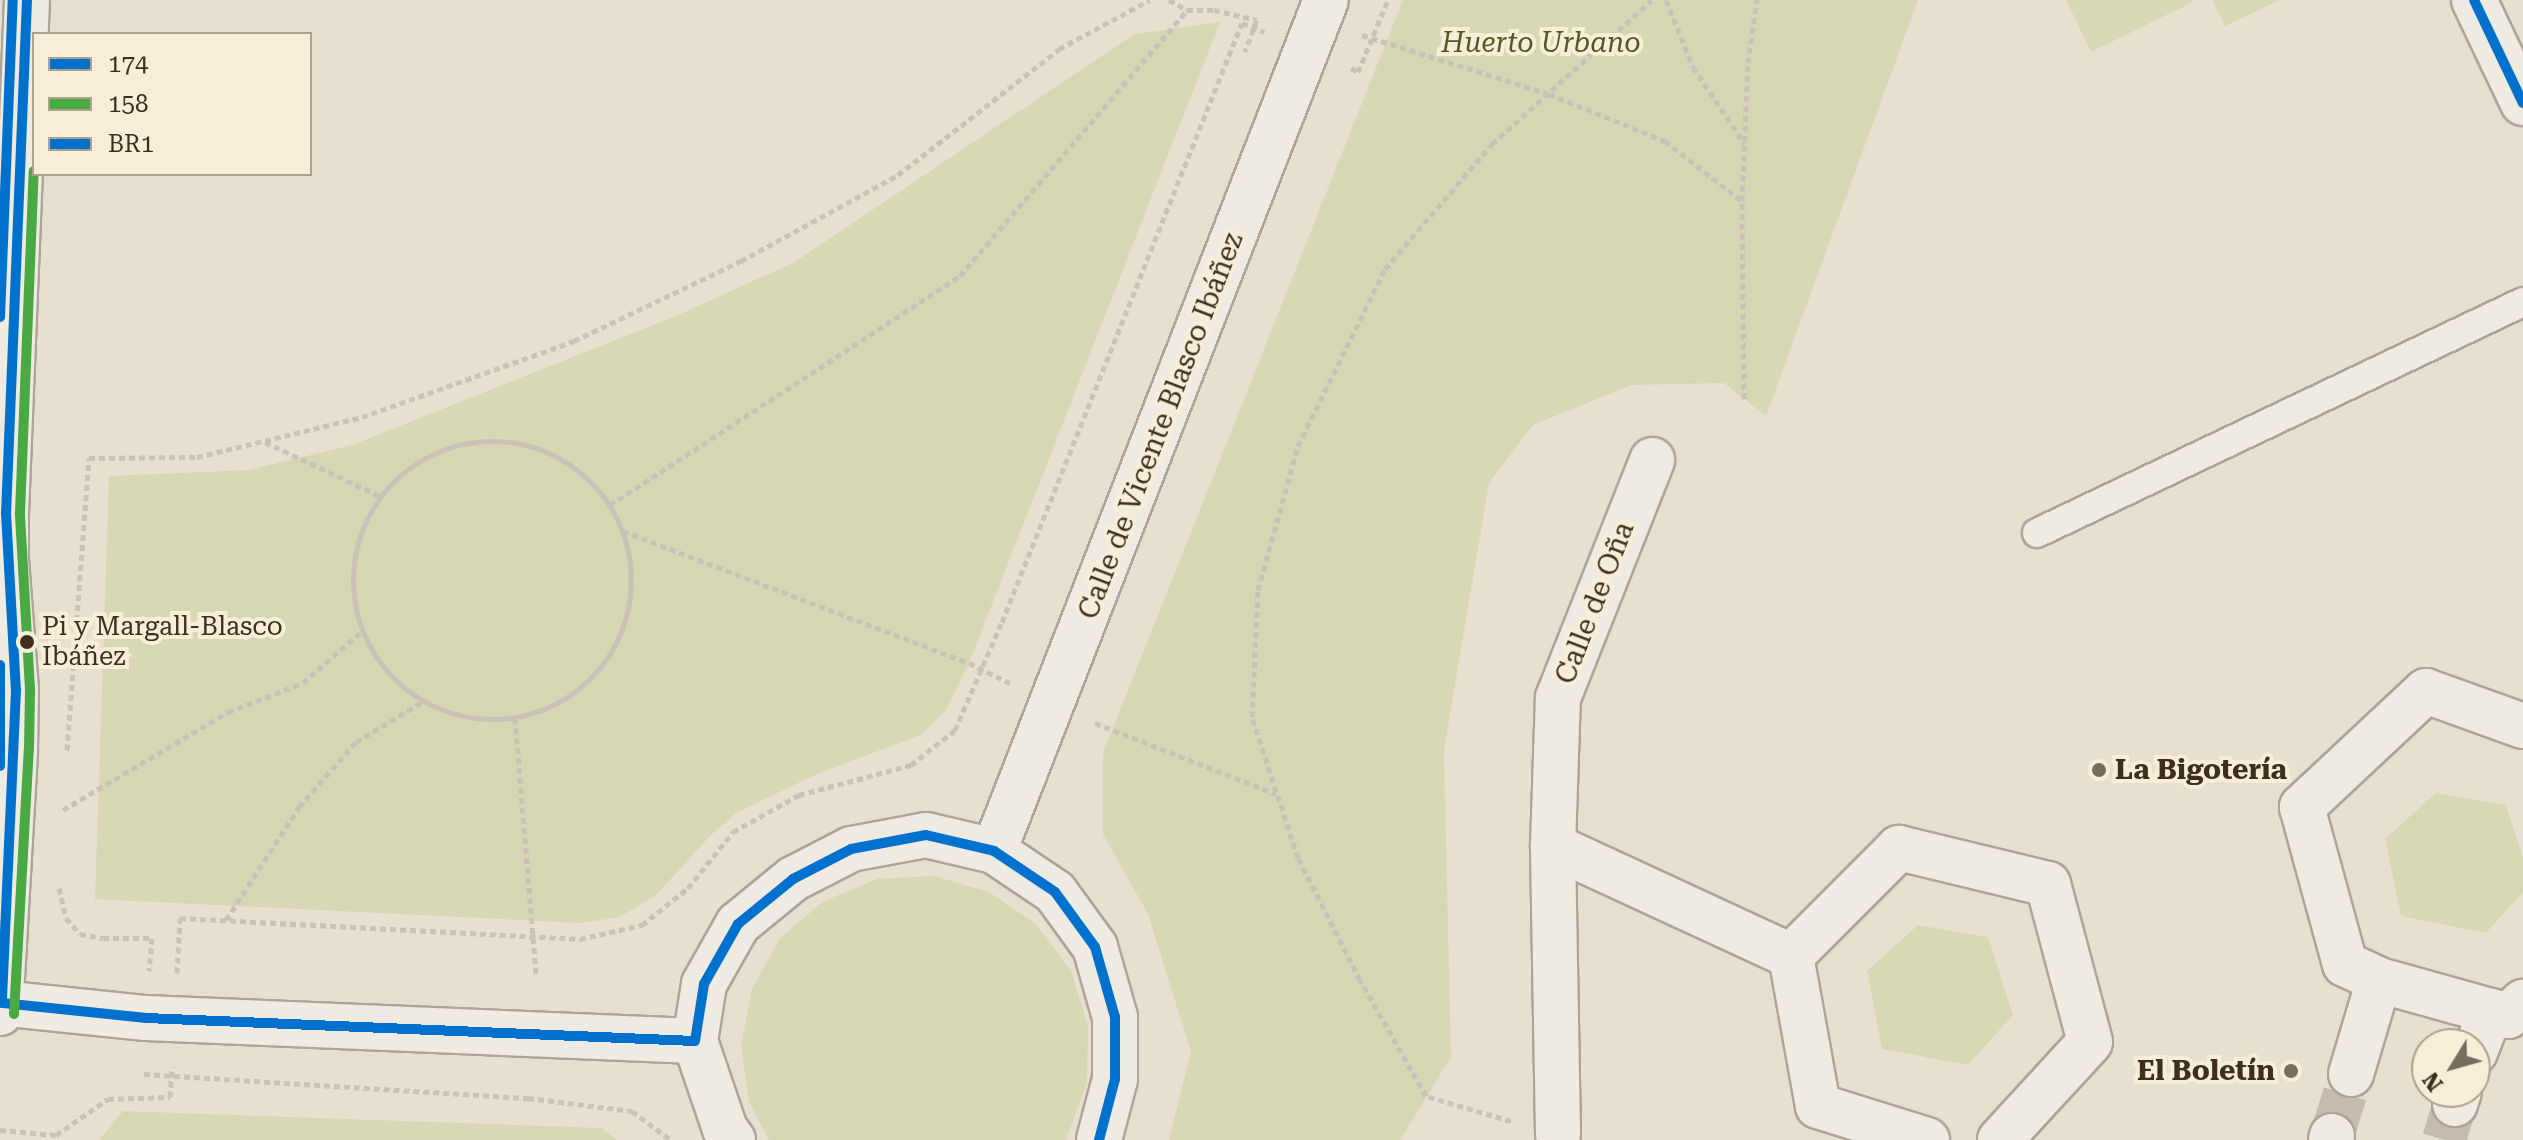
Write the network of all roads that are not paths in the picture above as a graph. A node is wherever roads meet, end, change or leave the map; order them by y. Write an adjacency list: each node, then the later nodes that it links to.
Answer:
1 (27, 0): 13 (street)
2 (1326, 0): 10 (street, Calle de Vicente Blasco Ibáñez)
3 (2474, 0): 4 (street)
4 (2523, 103)
5 (2523, 302): 7 (lane)
6 (1652, 460): 9 (street, Calle de Oña)
7 (2037, 533)
8 (2523, 726): 12 (street)
9 (1553, 846): 11 (street); 19 (street, Calle de Oña)
10 (994, 851): 16 (street); 21 (street)
11 (1791, 956): 18 (street); 23 (street)
12 (2379, 980): 14 (street); 17 (street)
13 (1, 1006): 16 (street)
14 (2507, 1007): 15 (street)
15 (2491, 1030)
16 (695, 1041): 20 (street)
17 (2351, 1074)
18 (1839, 1127): 22 (street)
19 (1558, 1134)
20 (733, 1140)
21 (1099, 1140)
22 (1927, 1140)
23 (2000, 1140)

